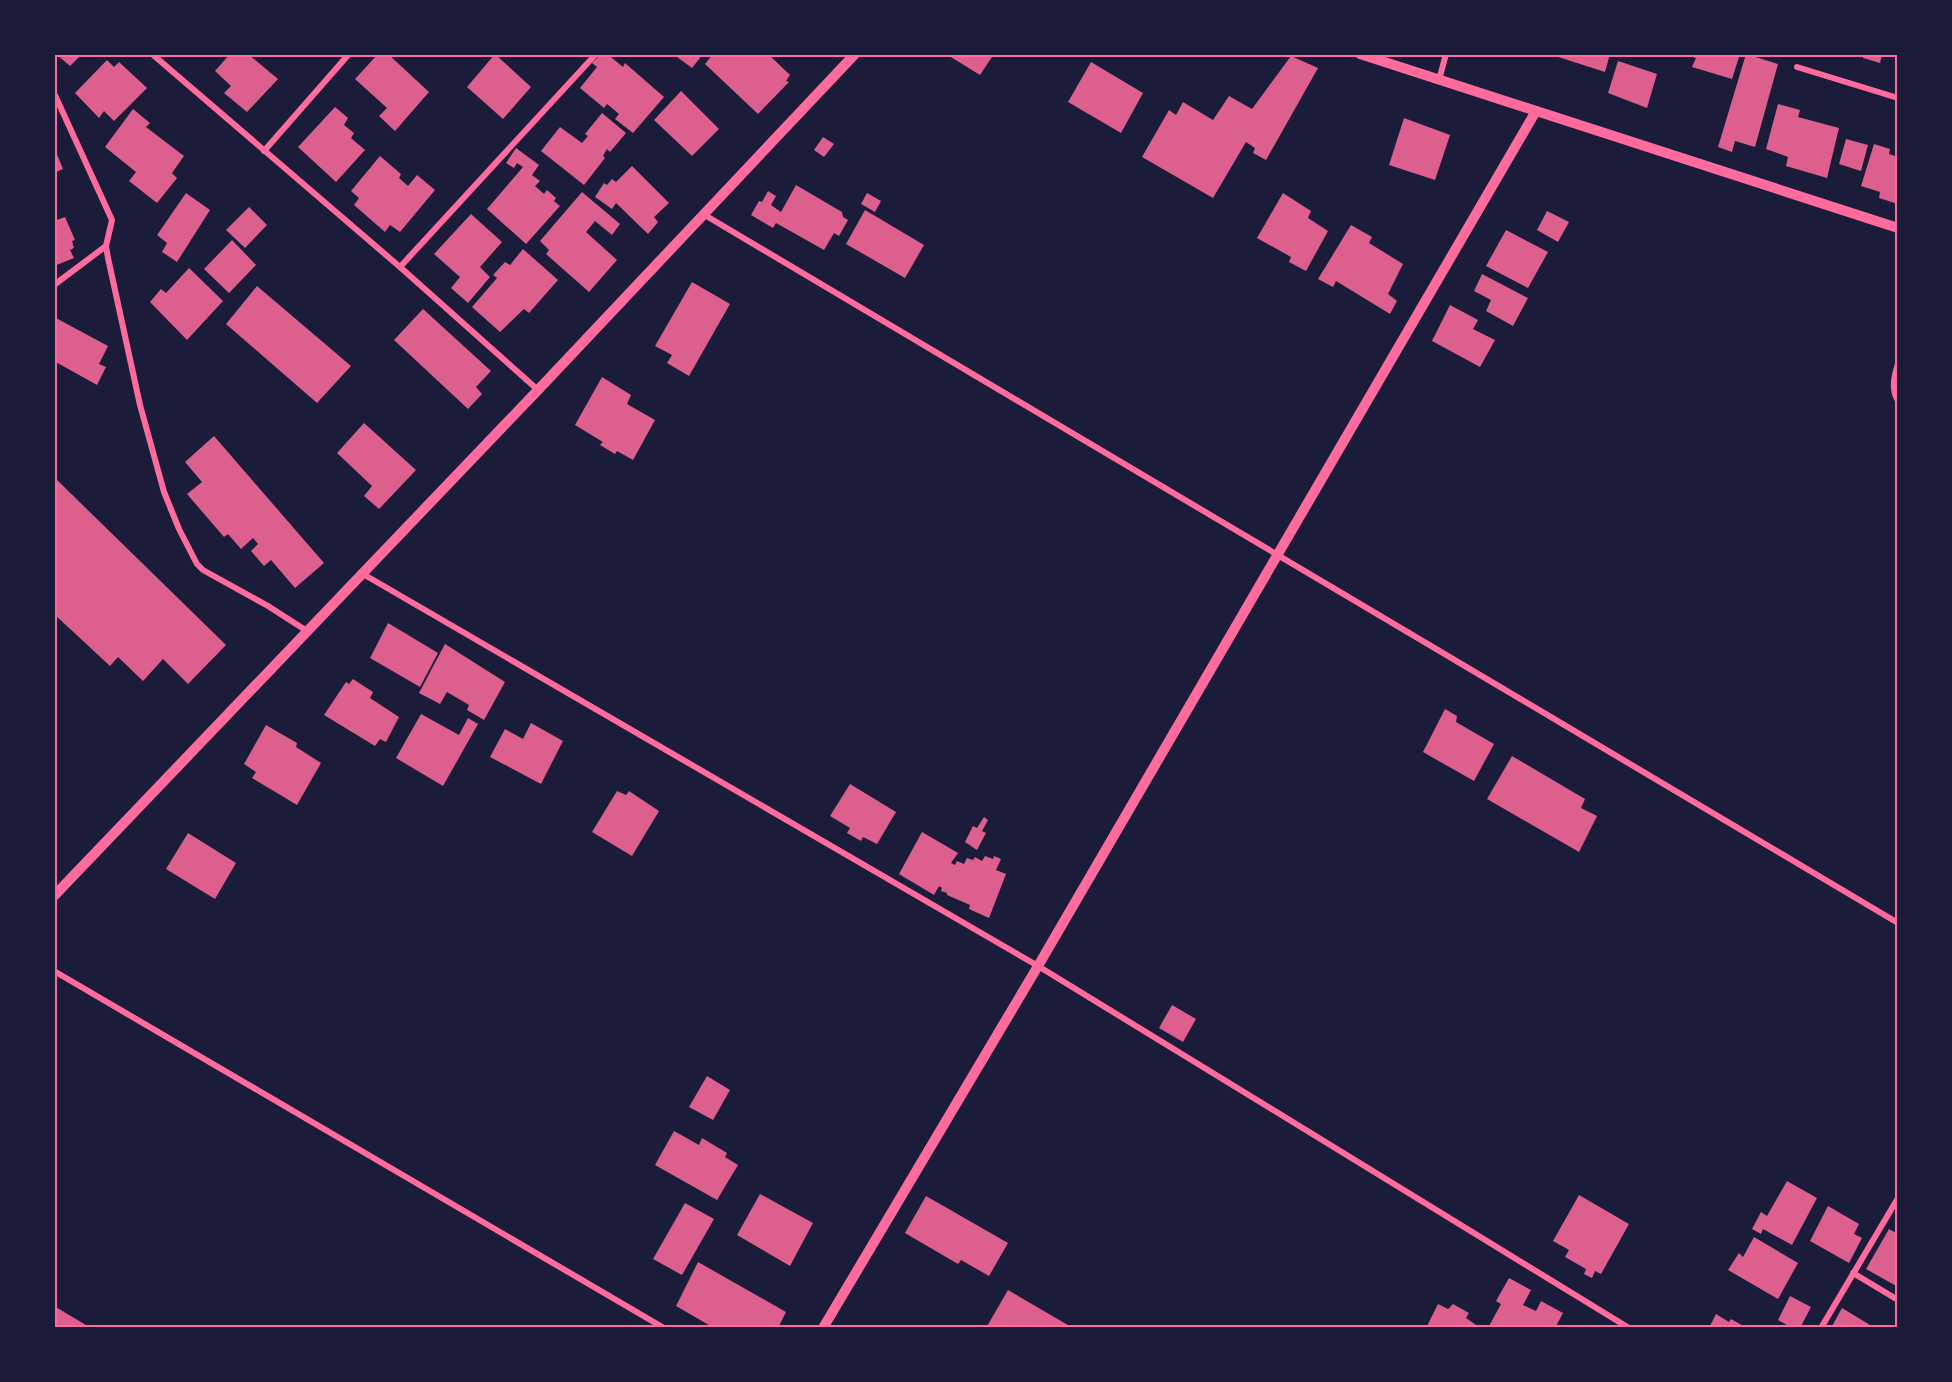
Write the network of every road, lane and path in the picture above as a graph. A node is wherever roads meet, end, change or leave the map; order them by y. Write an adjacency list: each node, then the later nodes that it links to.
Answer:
1 (152, 54): 12 (street)
2 (349, 54): 12 (street)
3 (596, 54): 16 (street)
4 (855, 54): 13 (street)
5 (1360, 54): 8 (street)
6 (1446, 54): 8 (street)
7 (1797, 68): 10 (street)
8 (1439, 80): 11 (street)
9 (54, 93): 15 (street)
10 (1898, 98)
11 (1536, 111): 14 (street); 21 (street)
12 (264, 151): 16 (street)
13 (703, 214): 19 (street); 21 (street)
14 (1898, 228)
15 (106, 246): 17 (street); 23 (street)
16 (400, 267): 19 (street)
17 (54, 285)
18 (1898, 364): 20 (street)
19 (538, 390): 22 (street)
20 (1898, 401)
21 (1276, 555): 25 (street); 26 (street)
22 (363, 574): 23 (street); 26 (street)
23 (307, 631): 24 (street)
24 (54, 896)
25 (1898, 923)
26 (1038, 966): 32 (street); 33 (street)
27 (54, 971): 31 (street)
28 (1898, 1198): 29 (street)
29 (1853, 1273): 30 (street); 34 (street)
30 (1898, 1300)
31 (664, 1328)
32 (823, 1328)
33 (1629, 1328)
34 (1821, 1328)

